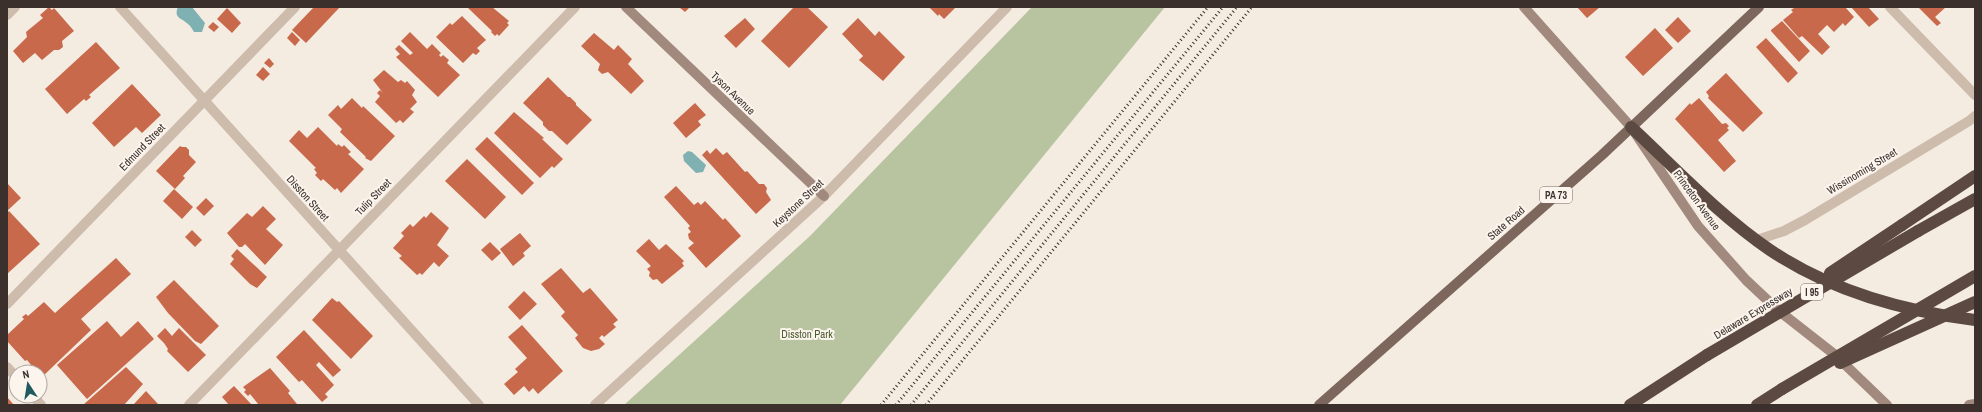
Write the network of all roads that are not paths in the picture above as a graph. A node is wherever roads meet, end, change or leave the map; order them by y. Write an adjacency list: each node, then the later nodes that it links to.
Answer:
1 (15, 7): 10 (street)
2 (120, 7): 12 (street, Disston Street)
3 (295, 7): 12 (street, Edmund Street)
4 (575, 7): 19 (street, Tulip Street)
5 (626, 7): 16 (main road, Tyson Avenue)
6 (1007, 7): 16 (street, Keystone Street)
7 (1524, 7): 14 (main road, Princeton Avenue)
8 (1759, 7): 14 (main road, State Road / PA 73)
9 (1890, 7): 11 (street)
10 (7, 15)
11 (1975, 95)
12 (204, 101): 19 (street, Disston Street); 22 (street, Edmund Street)
13 (1975, 116): 18 (street, Wissinoming Street)
14 (1631, 127): 18 (highway); 25 (main road, State Road / PA 73); 35 (main road, Princeton Avenue)
15 (1975, 176): 24 (highway, bridge)
16 (824, 196): 30 (street, Keystone Street)
17 (1975, 199): 24 (highway, Delaware Expressway / I 95, bridge)
18 (1758, 240): 23 (highway)
19 (339, 250): 28 (street, Tulip Street); 29 (street, Disston Street)
20 (1975, 276): 26 (highway, bridge)
21 (1975, 302): 26 (highway, bridge)
22 (7, 304)
23 (1975, 320)
24 (1707, 355): 33 (highway, Delaware Expressway / I 95)
25 (1351, 377): 31 (main road, State Road); 32 (main road, PA 73)
26 (1782, 390): 34 (highway)
27 (1975, 404): 36 (main road)
28 (189, 405)
29 (479, 405)
30 (595, 405)
31 (1319, 405)
32 (1329, 405)
33 (1630, 405)
34 (1756, 405)
35 (1887, 405)
36 (1969, 405)

